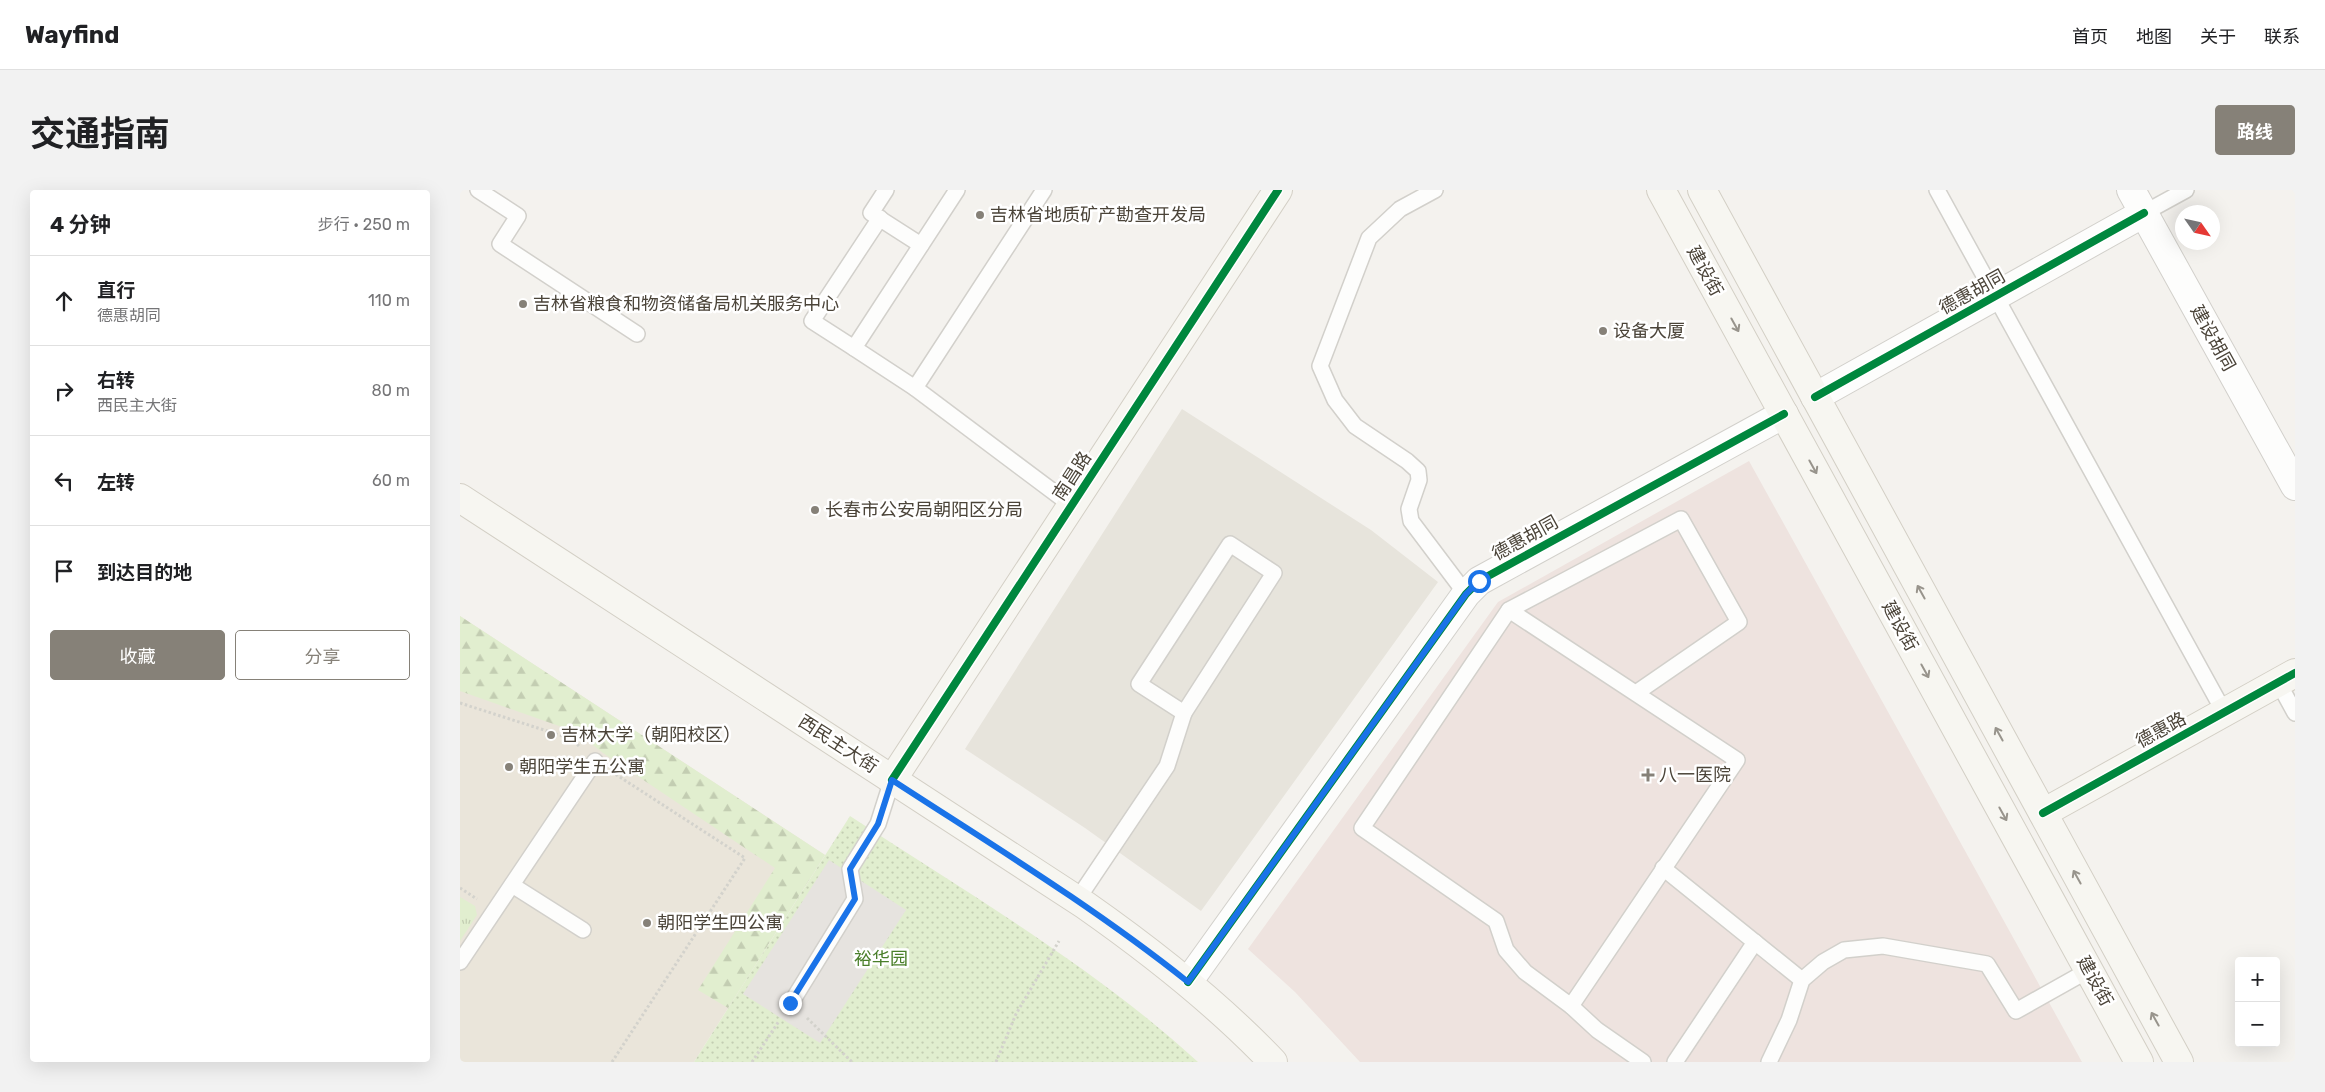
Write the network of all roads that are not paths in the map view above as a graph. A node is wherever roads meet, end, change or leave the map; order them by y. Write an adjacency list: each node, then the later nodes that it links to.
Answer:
1 (478, 190): 16 (lane)
2 (886, 190): 13 (lane)
3 (957, 190): 14 (lane)
4 (1044, 190): 18 (lane)
5 (1278, 190): 23 (main road, 南昌路)
6 (1435, 190): 24 (lane)
7 (1661, 190): 20 (main road, 建设街, one-way to 20)
8 (1702, 190): 19 (main road, 建设街)
9 (1937, 190): 15 (lane)
10 (2131, 190): 12 (street, 建设胡同)
11 (2186, 190): 12 (lane)
12 (2144, 213): 15 (street, 德惠胡同); 21 (street, 建设胡同)
13 (880, 218): 14 (lane); 17 (lane)
14 (921, 245): 17 (lane)
15 (1996, 296): 19 (street, 德惠胡同); 28 (lane)
16 (636, 334)
17 (854, 348): 18 (lane)
18 (914, 388): 23 (lane)
19 (1815, 397): 33 (main road, 建设街, one-way to 19)
20 (1784, 414): 24 (street, 德惠胡同); 40 (main road, 建设街, one-way to 40)
21 (2295, 486)
22 (460, 498): 32 (main road, 西民主大街)
23 (1071, 505): 32 (main road, 南昌路)
24 (1466, 594): 42 (street, 德惠胡同)
25 (1510, 610): 27 (lane); 27 (lane); 44 (lane)
26 (2287, 678): 28 (main road, 德惠路); 30 (lane)
27 (1636, 693): 34 (lane)
28 (2224, 712): 33 (main road, 德惠路)
29 (1184, 713): 29 (lane); 36 (lane)
30 (2295, 713)
31 (595, 761): 35 (lane)
32 (892, 780): 36 (main road, 西民主大街); 43 (lane)
33 (2042, 813): 50 (main road, 建设街, one-way to 33)
34 (1663, 868): 38 (lane); 44 (lane)
35 (512, 885): 37 (lane); 39 (lane)
36 (1077, 900): 42 (main road, 西民主大街)
37 (583, 930)
38 (1755, 942): 41 (lane); 47 (lane)
39 (460, 962)
40 (2089, 970): 41 (lane); 49 (main road, 建设街)
41 (1802, 980): 48 (lane)
42 (1188, 982): 45 (main road, 西民主大街)
43 (790, 1003)
44 (1571, 1006): 46 (lane)
45 (1274, 1062)
46 (1643, 1062)
47 (1675, 1062)
48 (1769, 1062)
49 (2139, 1062)
50 (2179, 1062)

